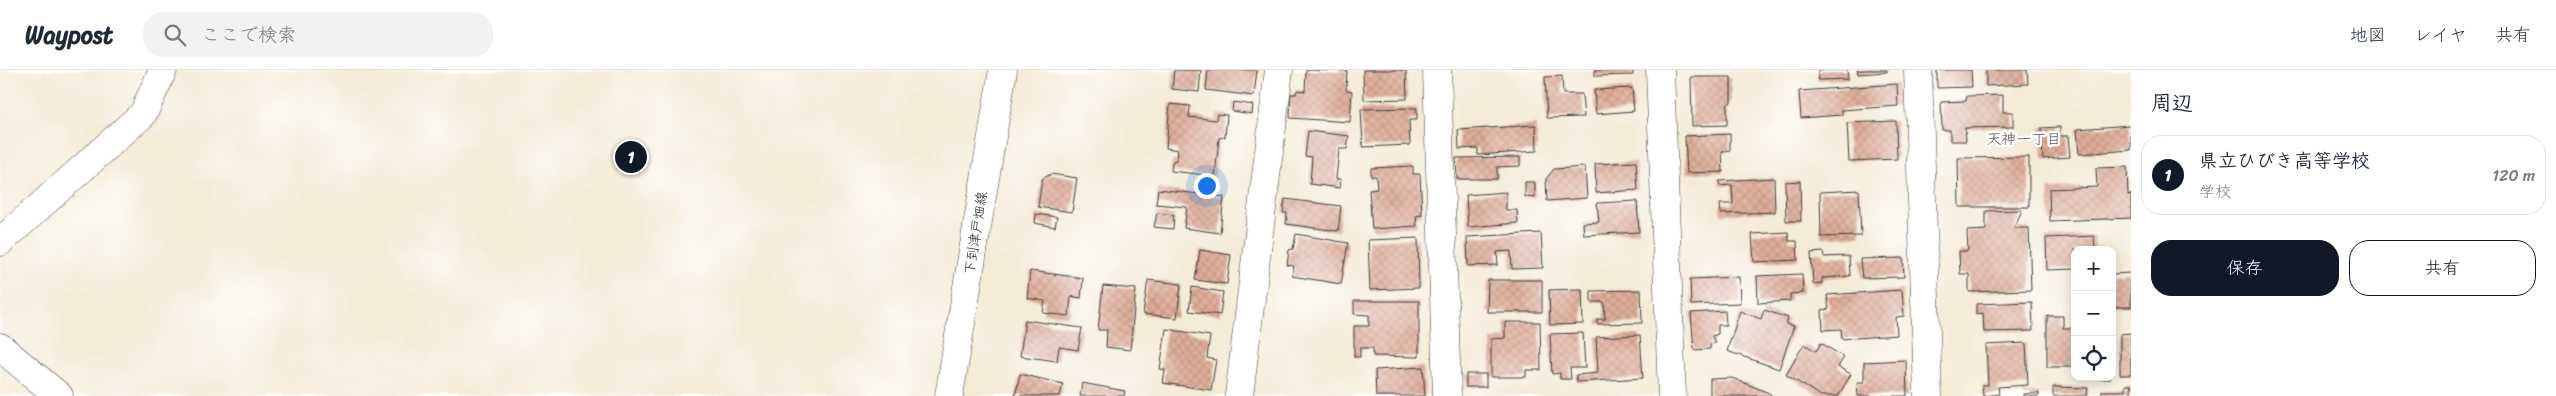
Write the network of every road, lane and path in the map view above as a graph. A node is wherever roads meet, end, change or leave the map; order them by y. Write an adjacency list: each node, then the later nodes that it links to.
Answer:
1 (163, 70): 7 (street)
2 (1003, 70): 10 (street, 下到津戸畑線)
3 (1279, 70): 11 (street)
4 (1437, 70): 12 (street)
5 (1660, 70): 13 (street)
6 (1918, 70): 14 (street)
7 (0, 242)
8 (0, 347): 9 (street)
9 (59, 396)
10 (949, 396)
11 (1239, 396)
12 (1448, 396)
13 (1672, 396)
14 (1928, 396)

